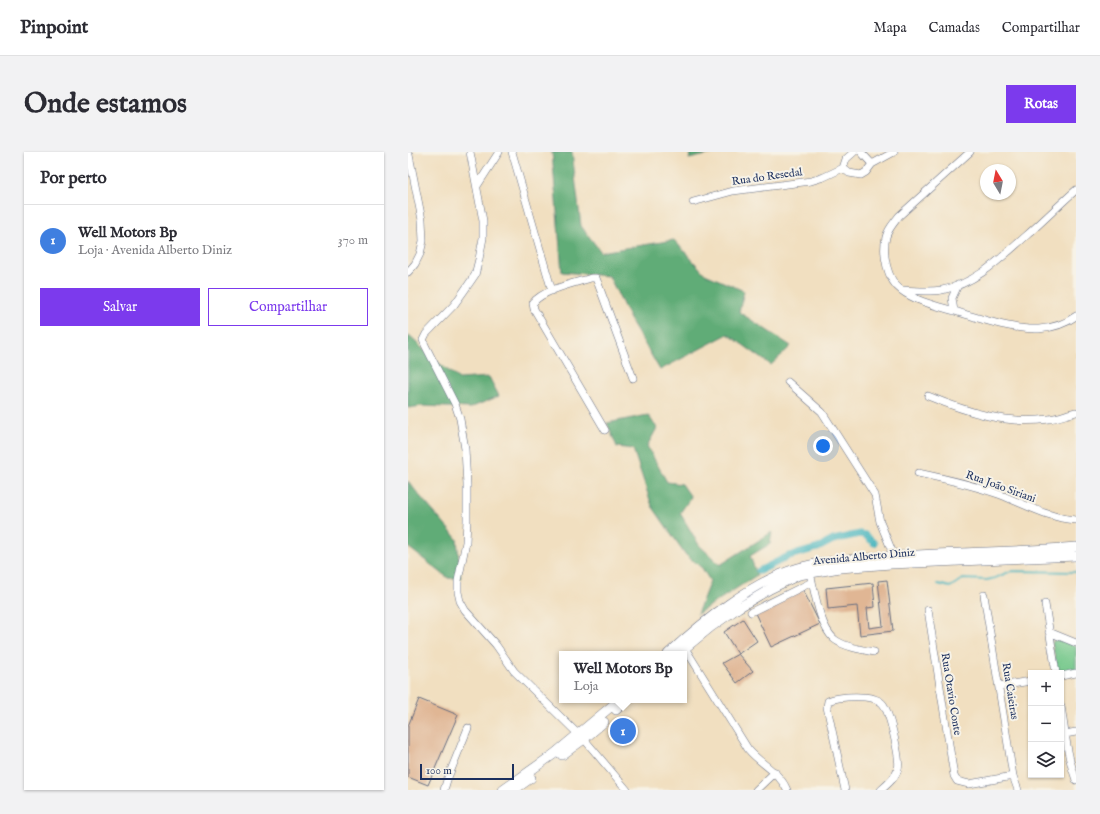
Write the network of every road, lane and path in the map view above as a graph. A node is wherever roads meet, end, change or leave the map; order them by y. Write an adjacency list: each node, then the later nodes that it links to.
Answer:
1 (470, 152): 13 (street)
2 (499, 152): 13 (street)
3 (512, 152): 19 (street)
4 (854, 152): 12 (street)
5 (861, 152): 11 (street)
6 (877, 152): 10 (street)
7 (894, 152): 10 (street)
8 (970, 152): 18 (street)
9 (409, 155): 16 (street)
10 (880, 159): 11 (street)
11 (870, 166): 12 (street)
12 (844, 168): 15 (street, Rua do Resedal)
13 (477, 186): 55 (street)
14 (1076, 190): 17 (street)
15 (693, 202)
16 (408, 272)
17 (958, 285): 18 (street); 20 (street)
18 (900, 290): 20 (street)
19 (552, 291): 22 (street); 26 (street)
20 (954, 311): 21 (street)
21 (1076, 316)
22 (633, 378)
23 (788, 382): 30 (street, Avenida Alberto Diniz)
24 (928, 396): 25 (street)
25 (1076, 412)
26 (605, 430)
27 (918, 472): 28 (street, Rua João Siriani)
28 (1076, 520)
29 (1076, 547): 30 (main road, Avenida Alberto Diniz)
30 (894, 556): 40 (main road, Avenida Alberto Diniz)
31 (1076, 556): 32 (main road, Avenida Alberto Diniz)
32 (810, 573): 33 (street); 41 (main road, Avenida Alberto Diniz)
33 (812, 582): 37 (street); 42 (street)
34 (984, 595): 48 (street, Rua Caieiras)
35 (1045, 604): 38 (street)
36 (928, 610): 57 (street, Rua Otavio Conte)
37 (751, 612)
38 (1049, 632): 39 (street); 44 (street)
39 (1076, 643)
40 (672, 651)
41 (682, 651)
42 (874, 652)
43 (687, 658): 56 (street)
44 (1055, 670)
45 (1076, 673): 46 (street)
46 (1064, 675)
47 (1028, 681): 48 (street)
48 (999, 686): 57 (street, Rua Caieiras)
49 (616, 703): 55 (main road)
50 (624, 703): 55 (main road)
51 (1064, 727): 54 (street)
52 (468, 728): 59 (street)
53 (1076, 732): 54 (street)
54 (1065, 734): 58 (street)
55 (581, 737): 60 (main road); 61 (main road); 62 (street)
56 (775, 772): 63 (street); 64 (street)
57 (1013, 776): 67 (street, Rua Caieiras)
58 (1076, 780)
59 (444, 790)
60 (503, 790)
61 (514, 790)
62 (627, 790)
63 (756, 790)
64 (787, 790)
65 (845, 790): 66 (street)
66 (881, 790)
67 (1018, 790)

